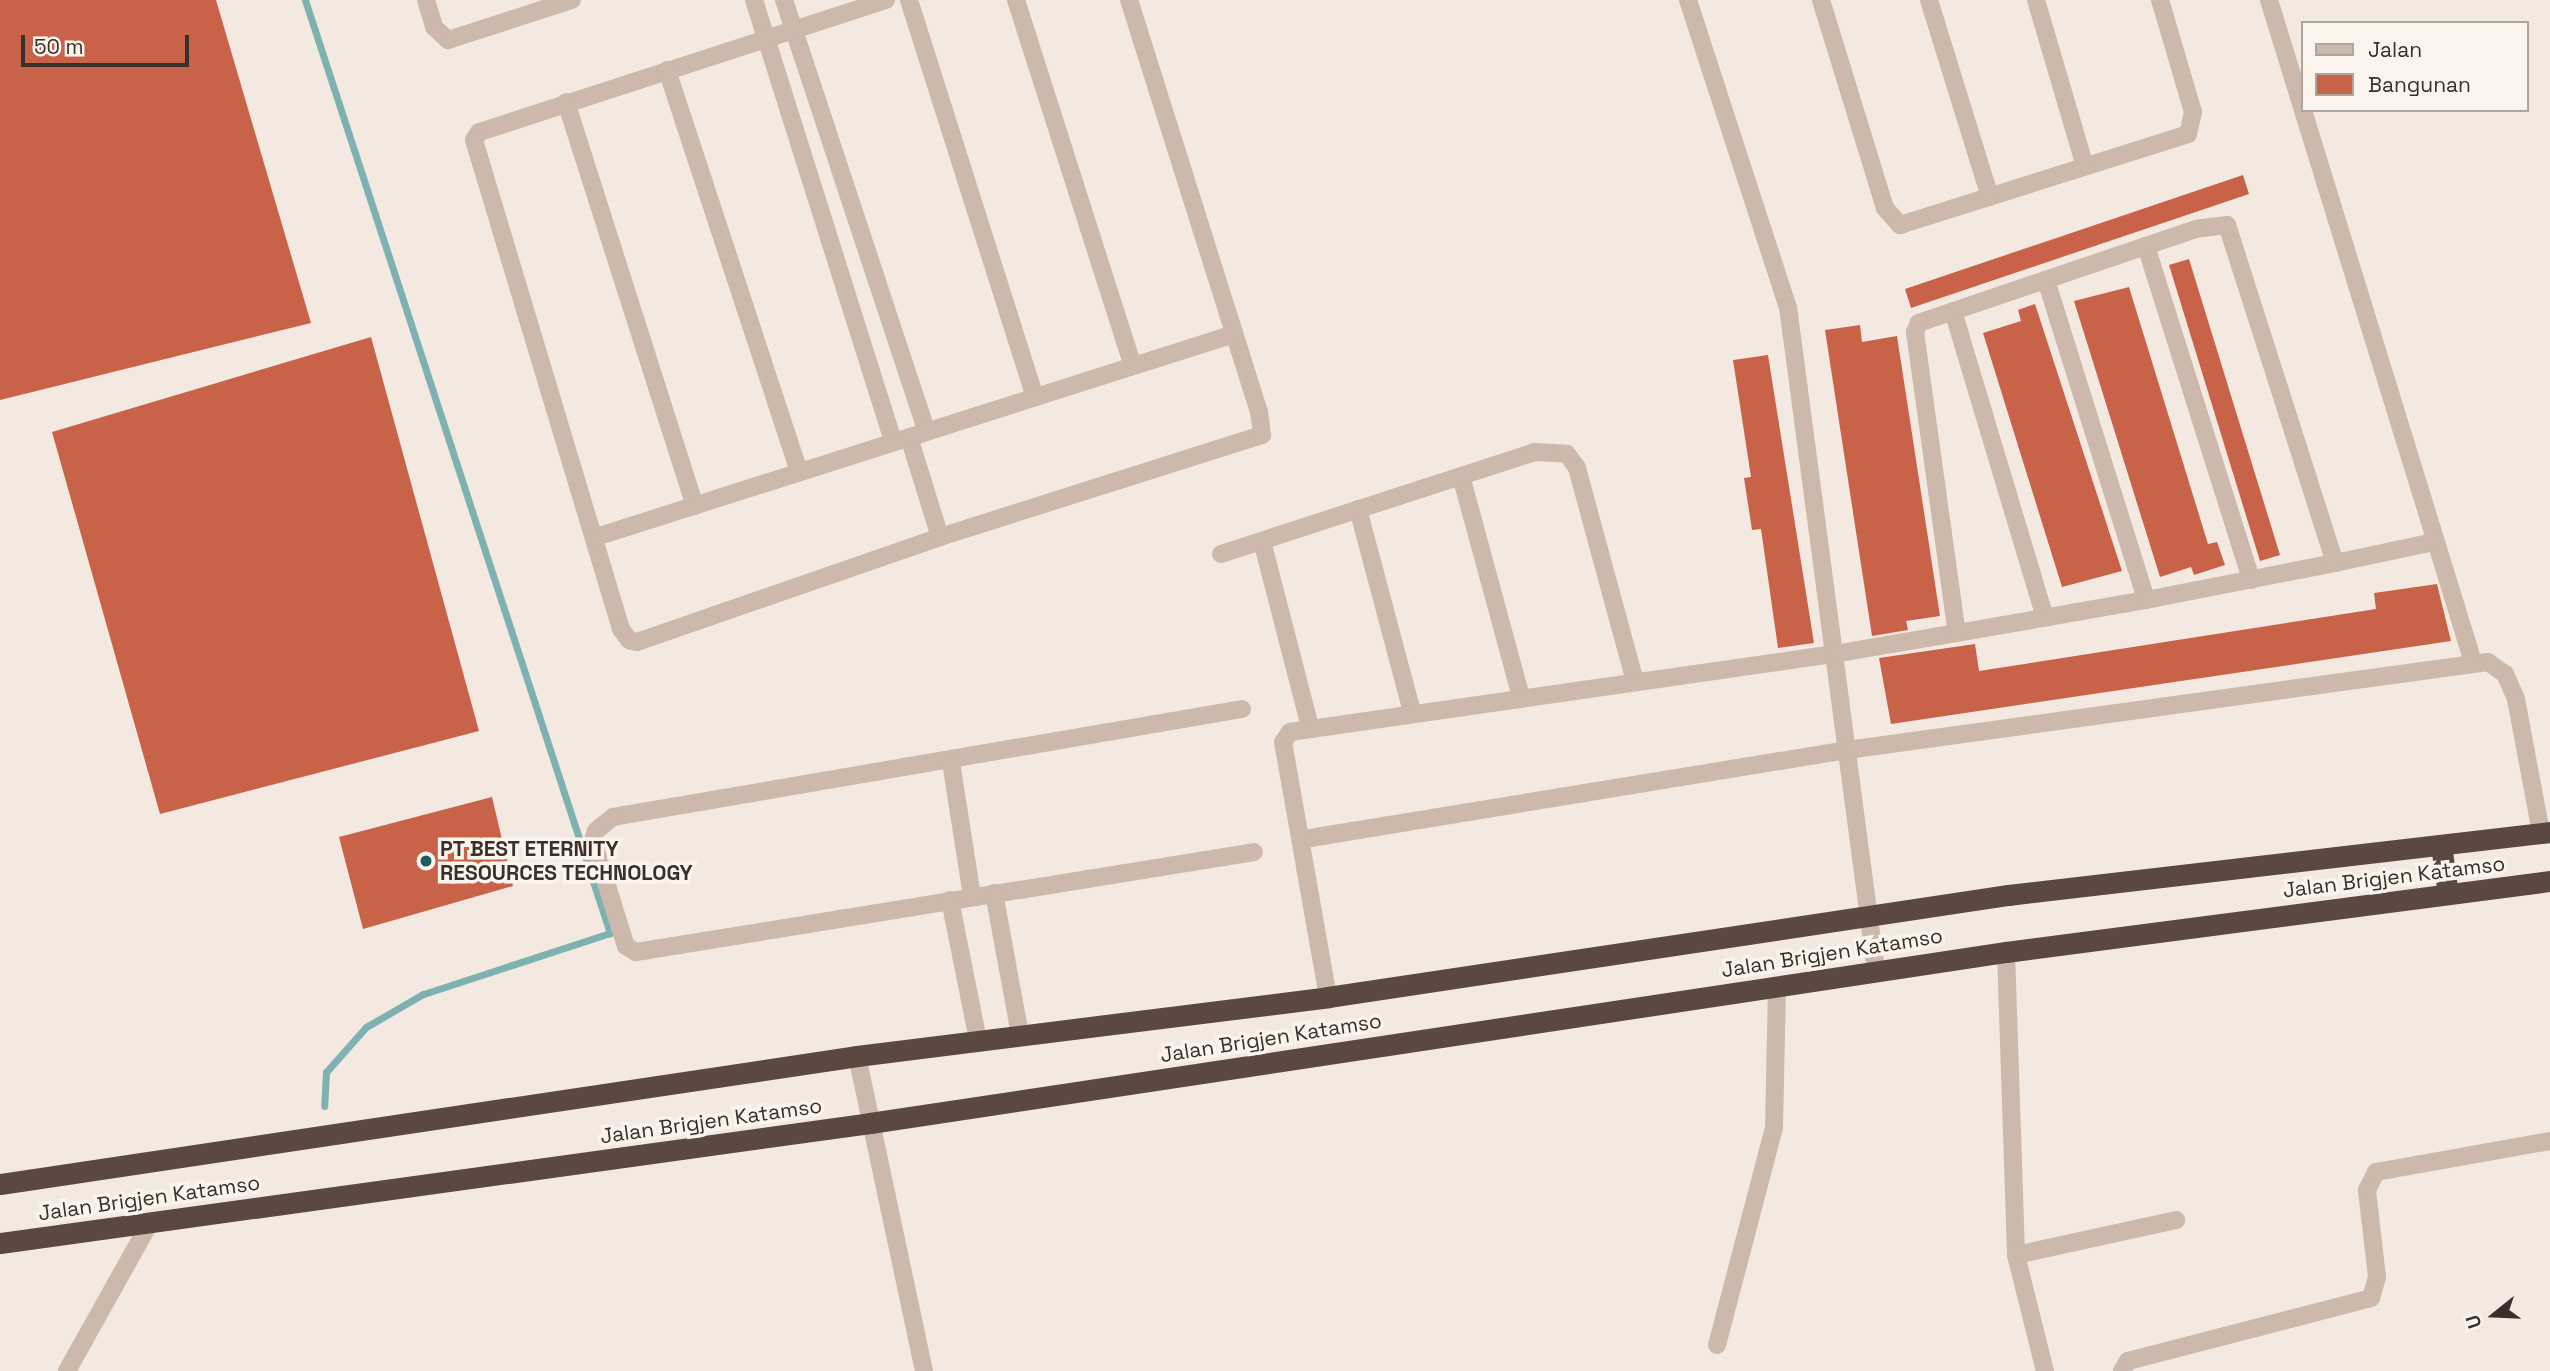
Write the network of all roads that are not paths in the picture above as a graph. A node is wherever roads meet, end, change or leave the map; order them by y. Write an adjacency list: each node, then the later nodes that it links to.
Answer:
1 (426, 0): 15 (street)
2 (572, 0): 15 (street)
3 (754, 0): 17 (street)
4 (784, 0): 16 (street)
5 (886, 0): 16 (street)
6 (909, 0): 29 (street)
7 (1016, 0): 28 (street)
8 (1129, 0): 27 (street)
9 (1688, 0): 46 (street)
10 (1821, 0): 23 (street)
11 (1929, 0): 23 (street)
12 (2036, 0): 22 (street)
13 (2160, 0): 22 (street)
14 (2269, 0): 20 (street)
15 (547, 4)
16 (794, 30): 17 (street); 30 (street)
17 (766, 39): 18 (street); 31 (street)
18 (667, 70): 19 (street); 32 (street)
19 (566, 102): 34 (street); 36 (street)
20 (2302, 108)
21 (2303, 112): 39 (street)
22 (2085, 166): 23 (street)
23 (1990, 197)
24 (2146, 246): 25 (street); 41 (street); 42 (street)
25 (2046, 280): 26 (street); 43 (street)
26 (1952, 311): 44 (street); 45 (street)
27 (1234, 334): 28 (street); 37 (street)
28 (1133, 366): 29 (street)
29 (1035, 397): 30 (street)
30 (927, 432): 31 (street)
31 (901, 440): 32 (street); 37 (street)
32 (799, 472): 34 (street)
33 (1461, 475): 35 (street); 48 (street); 49 (street)
34 (695, 506): 36 (street)
35 (1359, 509): 38 (street); 51 (street)
36 (596, 537): 37 (street)
37 (940, 537)
38 (1262, 541): 40 (street); 52 (street)
39 (2434, 542): 41 (street); 47 (street)
40 (1221, 554)
41 (2335, 563): 42 (street)
42 (2251, 580): 43 (street)
43 (2146, 600): 44 (street)
44 (2045, 618): 45 (street)
45 (1957, 633): 46 (street)
46 (1834, 654): 48 (street); 53 (street)
47 (2473, 662): 53 (street); 55 (street)
48 (1635, 681): 49 (street)
49 (1521, 697): 51 (street)
50 (1242, 709): 54 (street)
51 (1412, 712): 52 (street)
52 (1310, 726): 56 (street)
53 (1847, 750): 56 (street); 64 (street)
54 (951, 762): 62 (street); 63 (street)
55 (2545, 833): 57 (highway, Jalan Brigjen Katamso)
56 (1304, 839): 68 (street)
57 (2441, 845): 61 (highway); 64 (highway, Jalan Brigjen Katamso)
58 (1254, 852): 60 (street)
59 (2550, 881): 61 (highway, Jalan Brigjen Katamso)
60 (994, 893): 62 (street); 69 (street)
61 (2448, 894): 65 (highway, Jalan Brigjen Katamso)
62 (972, 896): 63 (street)
63 (950, 900): 70 (street)
64 (1868, 915): 66 (street); 68 (highway, Jalan Brigjen Katamso)
65 (2006, 951): 66 (highway, Jalan Brigjen Katamso); 78 (street)
66 (1876, 971): 67 (highway, Jalan Brigjen Katamso)
67 (1777, 986): 72 (highway, Jalan Brigjen Katamso); 79 (street)
68 (1328, 997): 69 (highway, Jalan Brigjen Katamso)
69 (1020, 1035): 70 (highway, Jalan Brigjen Katamso)
70 (978, 1040): 71 (highway, Jalan Brigjen Katamso)
71 (857, 1056): 72 (street); 74 (highway, Jalan Brigjen Katamso)
72 (870, 1123): 76 (highway, Jalan Brigjen Katamso); 81 (street)
73 (2550, 1141): 83 (street)
74 (0, 1184)
75 (2176, 1220): 78 (street)
76 (149, 1224): 77 (highway, Jalan Brigjen Katamso); 80 (street)
77 (0, 1243)
78 (2016, 1255): 82 (street)
79 (1717, 1345)
80 (67, 1371)
81 (924, 1371)
82 (2045, 1371)
83 (2122, 1371)

